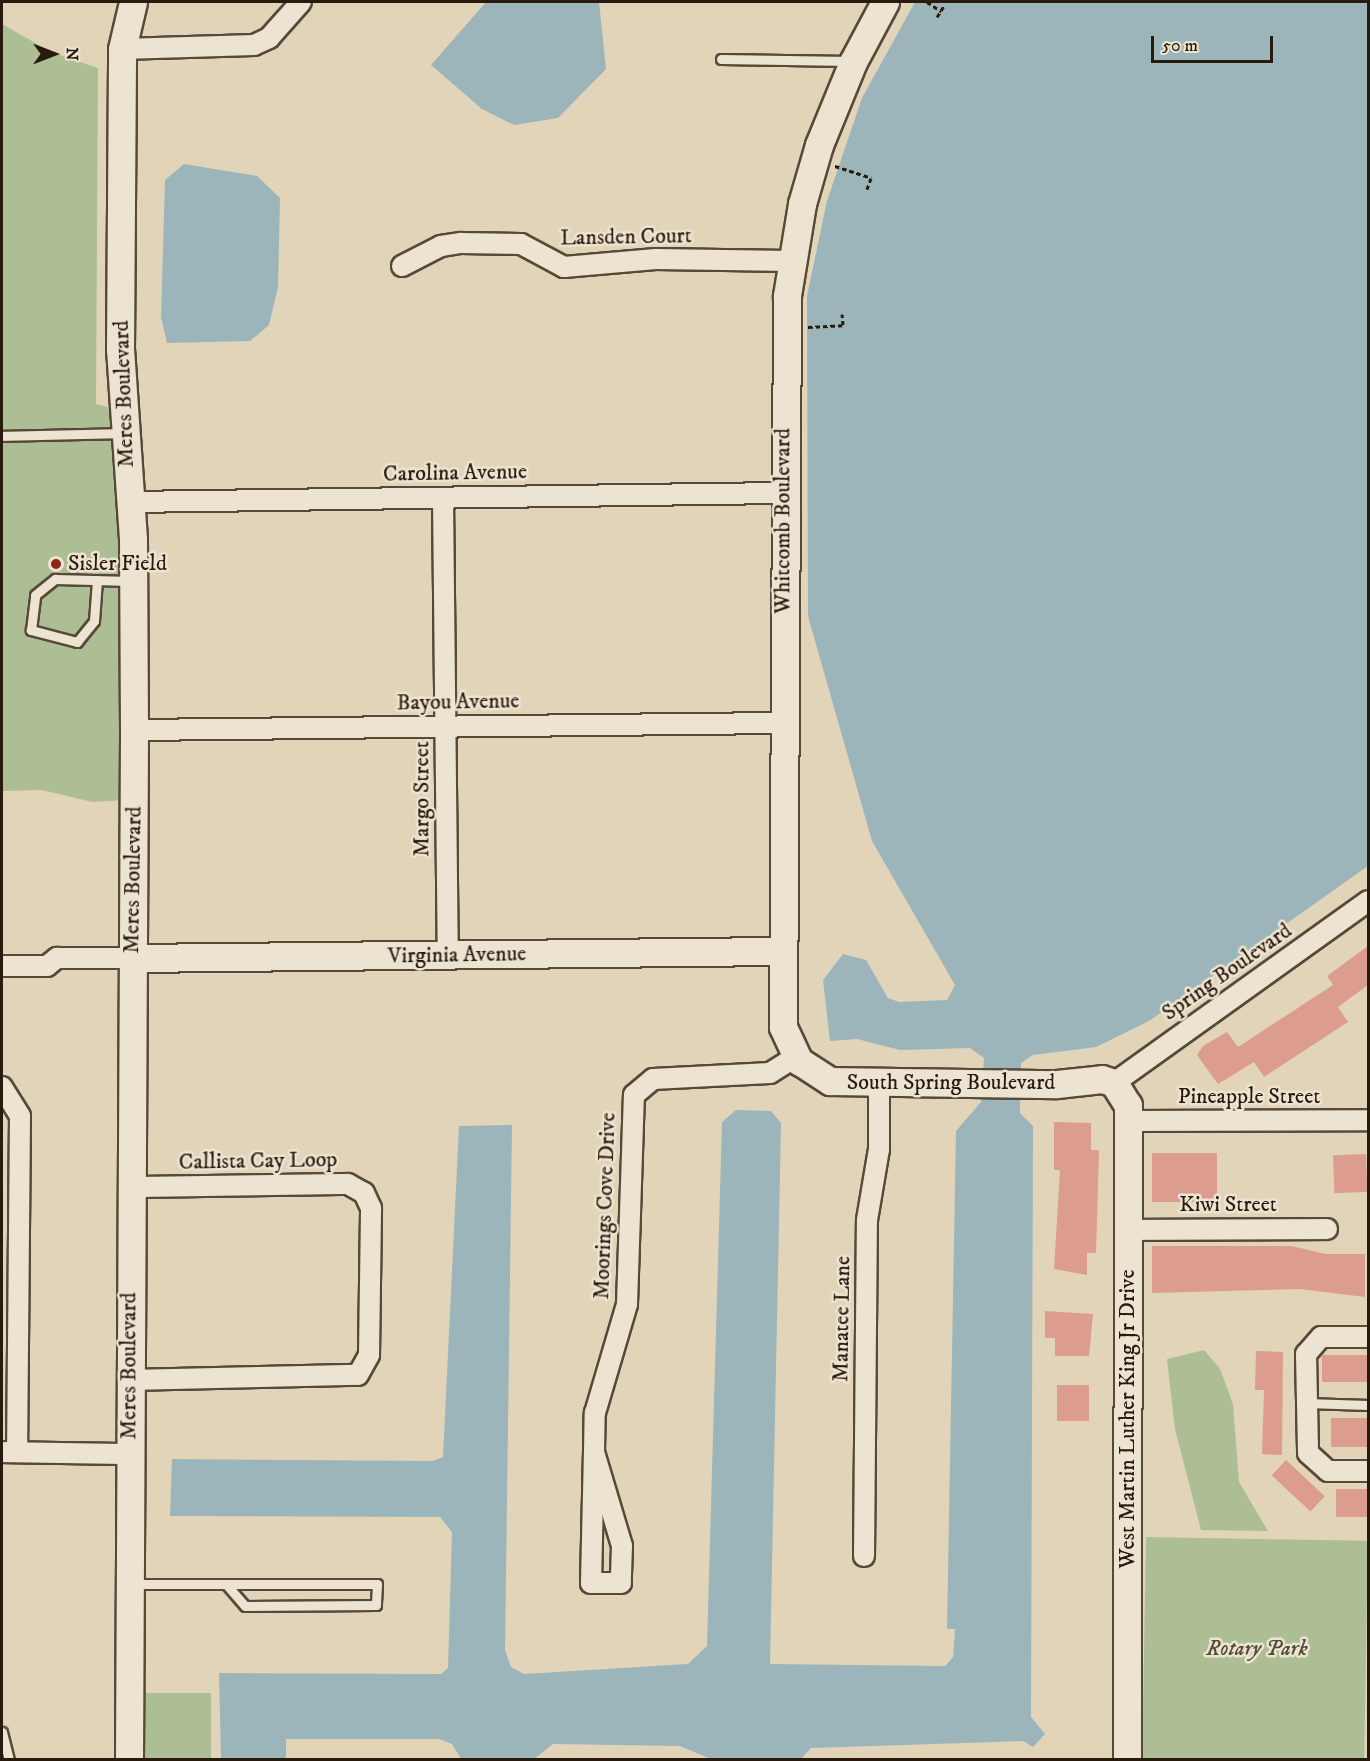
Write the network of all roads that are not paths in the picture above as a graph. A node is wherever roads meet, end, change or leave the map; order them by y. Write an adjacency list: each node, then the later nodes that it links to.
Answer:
1 (132, 2): 4 (street, Meres Boulevard)
2 (302, 2): 4 (street)
3 (885, 2): 6 (street, Whitcomb Boulevard)
4 (122, 49): 9 (street, Meres Boulevard)
5 (721, 59): 6 (lane)
6 (853, 62): 7 (street, Whitcomb Boulevard)
7 (791, 261): 8 (street, Lansden Court); 11 (street, Whitcomb Boulevard)
8 (402, 266)
9 (122, 433): 10 (lane); 13 (street, Meres Boulevard)
10 (2, 436)
11 (782, 493): 12 (street, Carolina Avenue); 16 (street, Whitcomb Boulevard)
12 (444, 498): 13 (street, Carolina Avenue); 17 (street, Margo Street)
13 (129, 502): 15 (street, Meres Boulevard)
14 (97, 580): 14 (lane); 15 (lane)
15 (133, 581): 18 (street, Meres Boulevard)
16 (783, 723): 17 (street, Bayou Avenue); 20 (street, Whitcomb Boulevard)
17 (446, 726): 18 (street, Bayou Avenue); 21 (street, Margo Street)
18 (135, 730): 22 (street, Meres Boulevard)
19 (1368, 901): 26 (street, Spring Boulevard)
20 (782, 951): 21 (street, Virginia Avenue); 24 (street, Whitcomb Boulevard)
21 (447, 956): 22 (street, Virginia Avenue)
22 (132, 958): 23 (street); 30 (street, Meres Boulevard)
23 (2, 966)
24 (796, 1057): 25 (street, South Spring Boulevard); 38 (street, Moorings Cove Drive)
25 (879, 1083): 26 (street, South Spring Boulevard); 41 (street, Manatee Lane)
26 (1113, 1083): 29 (street, West Martin Luther King Jr Drive)
27 (2, 1087): 37 (street)
28 (1368, 1120): 29 (street, Pineapple Street)
29 (1130, 1121): 32 (street, West Martin Luther King Jr Drive)
30 (130, 1187): 34 (street, Meres Boulevard); 34 (street, Callista Cay Loop)
31 (1327, 1229): 32 (street, Kiwi Street)
32 (1129, 1230): 47 (street, West Martin Luther King Jr Drive)
33 (1368, 1337): 35 (street)
34 (129, 1380): 39 (street, Meres Boulevard)
35 (1306, 1403): 36 (lane); 40 (street)
36 (1368, 1405)
37 (9, 1452): 39 (street)
38 (594, 1452): 38 (street, Moorings Cove Drive)
39 (129, 1454): 42 (street, Meres Boulevard)
40 (1368, 1472)
41 (864, 1556)
42 (128, 1583): 43 (lane); 46 (street, Meres Boulevard)
43 (226, 1584): 43 (lane)
44 (2, 1732): 45 (lane)
45 (9, 1760)
46 (129, 1760)
47 (1127, 1760)

